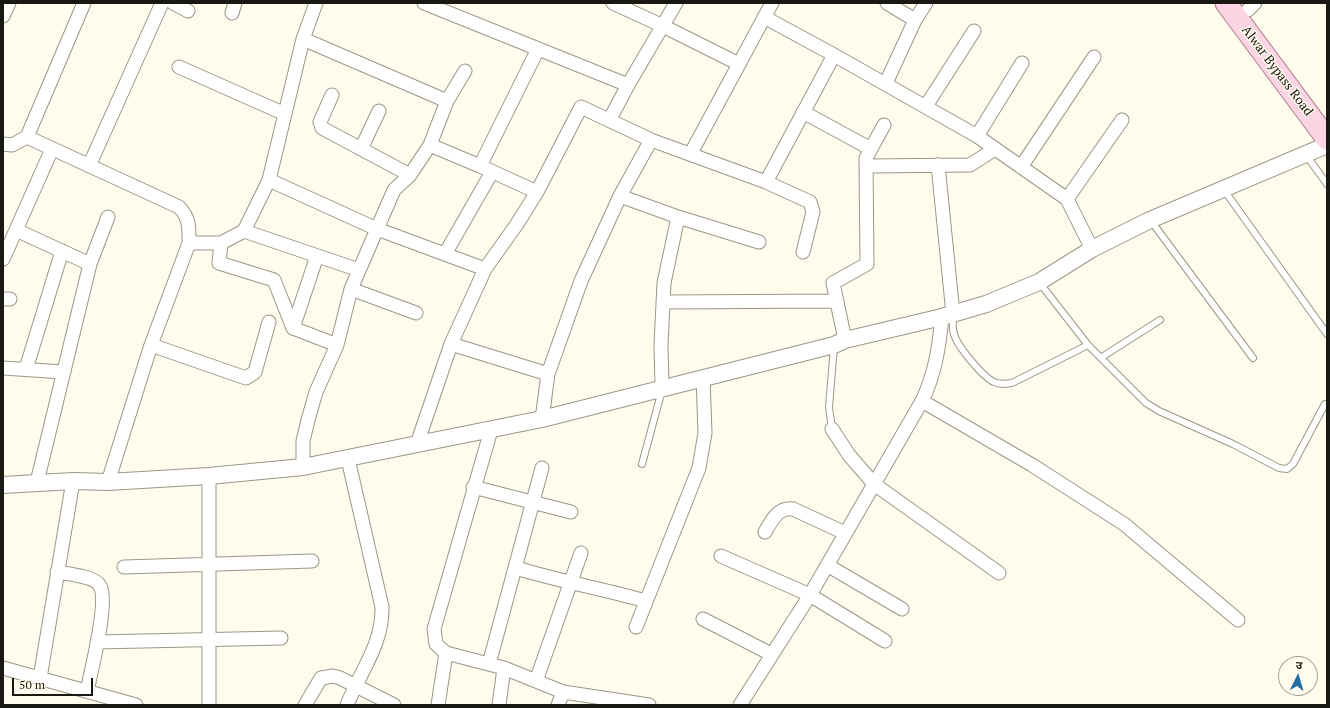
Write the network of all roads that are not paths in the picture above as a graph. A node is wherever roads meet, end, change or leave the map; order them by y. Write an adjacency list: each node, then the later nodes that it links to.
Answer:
1 (9, 3): 15 (street)
2 (84, 3): 41 (street)
3 (162, 3): 52 (street)
4 (173, 3): 14 (street)
5 (316, 3): 20 (street)
6 (424, 3): 21 (street)
7 (613, 3): 18 (street)
8 (676, 3): 18 (street)
9 (772, 3): 16 (street)
10 (887, 3): 17 (street)
11 (926, 3): 17 (street)
12 (1226, 3): 45 (main road, Alwar Bypass Road)
13 (1248, 5): 36 (main road, Alwar Bypass Road)
14 (188, 11)
15 (3, 16)
16 (764, 17): 22 (street); 25 (street)
17 (915, 20): 28 (street)
18 (663, 26): 25 (street); 29 (street)
19 (974, 31): 32 (street)
20 (303, 39): 31 (street); 35 (street)
21 (538, 49): 29 (street); 55 (street)
22 (834, 55): 28 (street); 34 (street)
23 (1094, 57): 54 (street)
24 (1022, 63): 40 (street)
25 (739, 64): 50 (street)
26 (179, 67): 35 (street)
27 (465, 71): 31 (street)
28 (886, 83): 32 (street)
29 (628, 85): 37 (street)
30 (332, 95): 47 (street)
31 (447, 101): 44 (street)
32 (926, 106): 40 (street)
33 (379, 110): 47 (street)
34 (803, 112): 48 (street); 58 (street)
35 (285, 114): 57 (street)
36 (1327, 116)
37 (610, 119): 42 (street); 61 (street)
38 (1122, 120): 63 (street)
39 (884, 125): 48 (street)
40 (977, 136): 49 (street)
41 (27, 138): 43 (street); 46 (street)
42 (652, 140): 50 (street); 62 (street)
43 (3, 144)
44 (430, 145): 55 (street); 56 (street)
45 (1319, 147): 59 (lane); 60 (street)
46 (52, 149): 52 (street); 68 (street)
47 (360, 149): 56 (street)
48 (871, 149): 53 (street)
49 (995, 149): 51 (street); 54 (street)
50 (691, 153): 58 (street)
51 (938, 165): 53 (street); 87 (street)
52 (89, 166): 71 (street)
53 (867, 166): 84 (street)
54 (1021, 167): 63 (street)
55 (486, 169): 61 (street); 76 (street)
56 (410, 175): 67 (street)
57 (269, 180): 67 (street); 69 (street)
58 (766, 182): 75 (street)
59 (1327, 184)
60 (1223, 188): 66 (street); 91 (lane)
61 (537, 192): 80 (street)
62 (620, 196): 65 (street); 102 (street)
63 (1067, 199): 73 (street)
64 (108, 217): 79 (street)
65 (678, 217): 70 (street); 85 (street)
66 (1150, 220): 73 (street); 98 (lane)
67 (377, 229): 76 (street); 81 (street)
68 (16, 230): 74 (street); 78 (street)
69 (244, 231): 72 (street); 77 (street)
70 (759, 242)
71 (189, 243): 72 (street); 94 (street)
72 (221, 244): 90 (street)
73 (1092, 249): 82 (street)
74 (62, 251): 79 (street); 100 (street)
75 (803, 252)
76 (445, 254): 80 (street)
77 (317, 256): 81 (street); 90 (street)
78 (3, 258)
79 (90, 264): 101 (street)
80 (485, 269): 93 (street)
81 (359, 270): 83 (street)
82 (1039, 282): 87 (street); 96 (lane)
83 (351, 290): 86 (street); 95 (street)
84 (836, 301): 85 (street); 92 (street)
85 (663, 302): 104 (street)
86 (416, 313)
87 (948, 315): 92 (street); 96 (lane); 105 (street)
88 (1160, 320): 97 (lane)
89 (269, 322): 94 (street)
90 (293, 328): 95 (street)
91 (1327, 334)
92 (839, 342): 103 (street); 108 (lane)
93 (451, 344): 102 (street); 110 (street)
94 (151, 345): 118 (street)
95 (337, 345): 113 (street)
96 (1088, 345): 97 (lane)
97 (1102, 357): 106 (lane)
98 (1253, 358)
99 (3, 368): 100 (street)
100 (26, 369): 101 (street)
101 (64, 372): 117 (street)
102 (548, 374): 107 (street)
103 (703, 378): 104 (street); 137 (street)
104 (662, 388): 107 (street); 112 (lane)
105 (922, 402): 119 (street); 140 (street)
106 (1325, 404)
107 (542, 419): 109 (street)
108 (832, 429): 119 (street)
109 (491, 430): 110 (street); 121 (street)
110 (417, 444): 111 (street)
111 (348, 459): 113 (street); 153 (street)
112 (642, 464)
113 (302, 467): 115 (street)
114 (542, 468): 122 (street)
115 (209, 476): 118 (street); 129 (street)
116 (73, 481): 117 (street); 118 (street); 133 (street)
117 (37, 482): 120 (street)
118 (108, 482)
119 (874, 484): 125 (street); 134 (street)
120 (3, 485)
121 (474, 487): 122 (street); 146 (street)
122 (534, 504): 123 (street); 132 (street)
123 (571, 512)
124 (765, 532): 125 (street)
125 (845, 533): 130 (street)
126 (581, 553): 135 (street)
127 (721, 556): 136 (street)
128 (312, 561): 129 (street)
129 (209, 565): 131 (street); 143 (street)
130 (827, 565): 136 (street); 138 (street)
131 (124, 567)
132 (516, 568): 135 (street); 148 (street)
133 (57, 572): 145 (street); 151 (street)
134 (999, 573)
135 (571, 584): 137 (street); 152 (street)
136 (810, 595): 144 (street); 147 (street)
137 (646, 601): 141 (street)
138 (902, 609)
139 (703, 619): 147 (street)
140 (1238, 620)
141 (636, 627)
142 (281, 638): 143 (street)
143 (209, 640): 145 (street); 159 (street)
144 (885, 641)
145 (97, 642): 154 (street)
146 (446, 653): 148 (street); 163 (street)
147 (771, 654): 167 (street)
148 (489, 664): 150 (street)
149 (3, 668): 151 (street)
150 (504, 668): 152 (street); 164 (street)
151 (40, 678): 154 (street)
152 (536, 681): 155 (street)
153 (356, 687): 160 (street); 161 (street); 162 (street)
154 (87, 691): 156 (street)
155 (563, 692): 157 (street); 165 (street)
156 (120, 703): 158 (street)
157 (629, 703): 166 (street)
158 (136, 705)
159 (209, 705)
160 (305, 705)
161 (347, 705)
162 (394, 705)
163 (438, 705)
164 (499, 705)
165 (558, 705)
166 (649, 705)
167 (740, 705)

